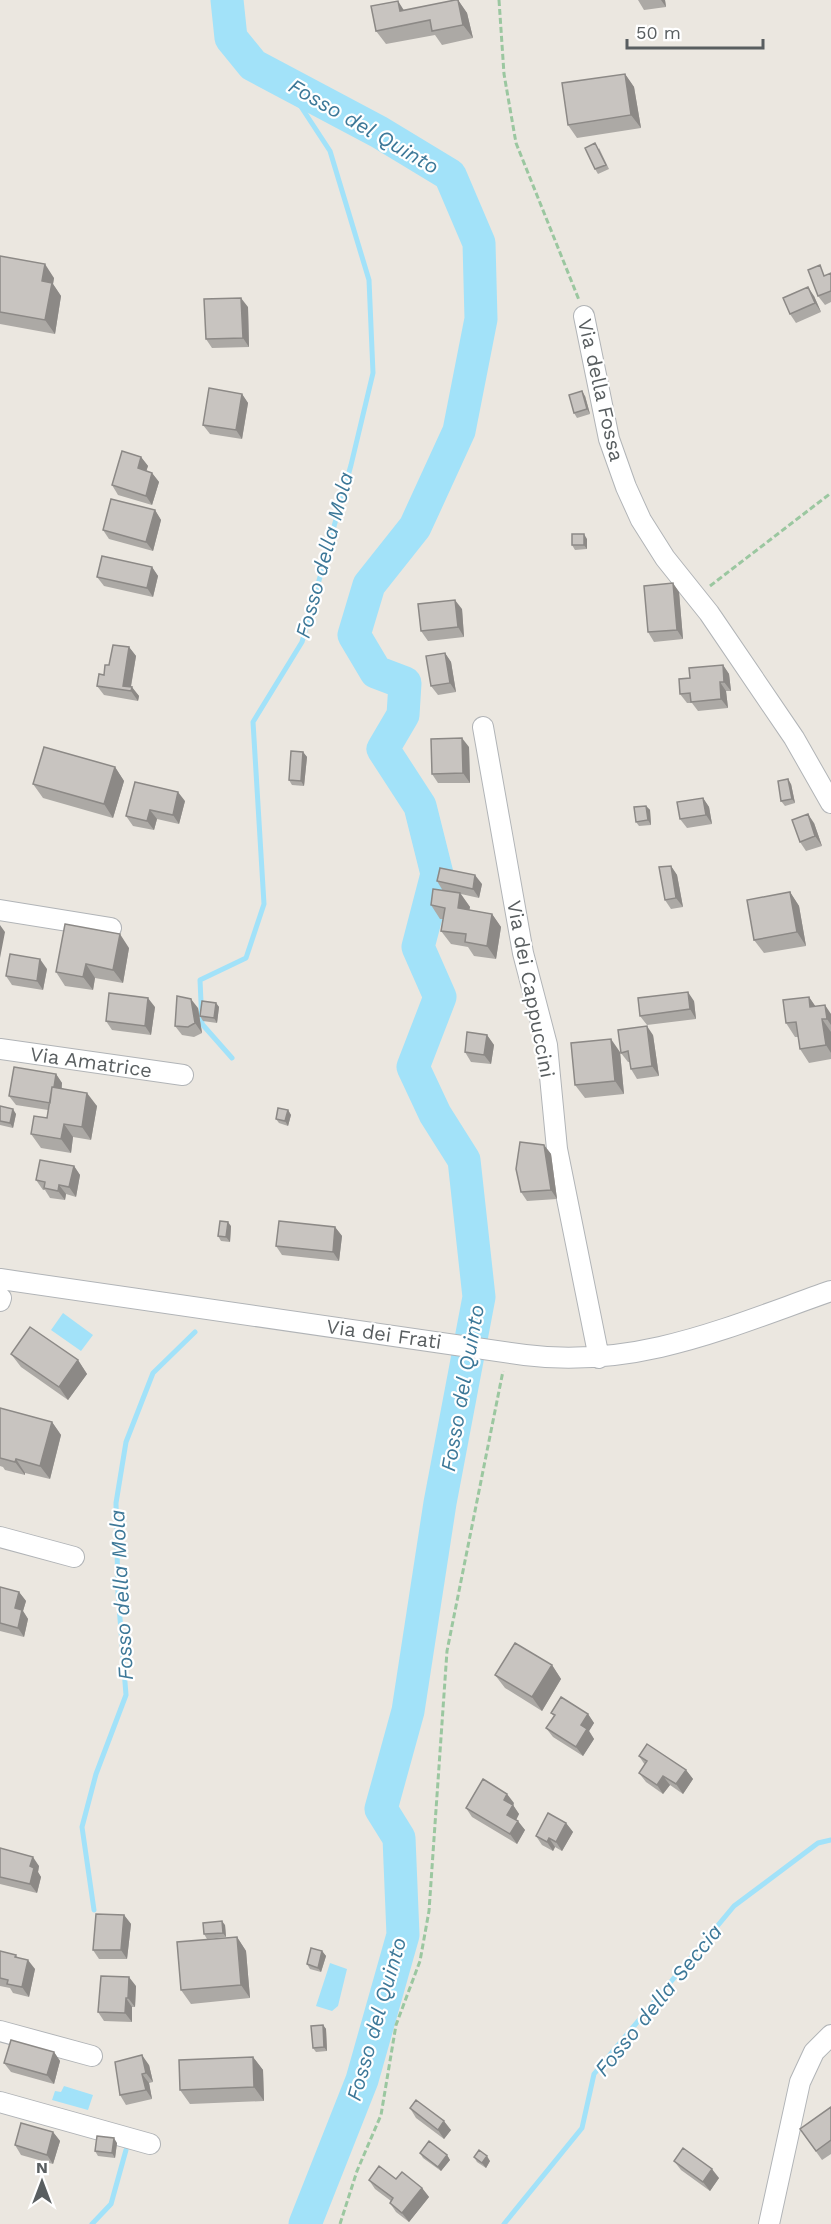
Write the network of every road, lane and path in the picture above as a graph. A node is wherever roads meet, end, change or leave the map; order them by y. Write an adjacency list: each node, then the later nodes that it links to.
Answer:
1 (499, 0): 2 (path, Via della Fossa)
2 (584, 316): 4 (street, Via della Fossa)
3 (831, 494): 4 (path)
4 (697, 596): 6 (street, Via della Fossa)
5 (483, 727): 14 (street, Via dei Cappuccini)
6 (831, 803)
7 (0, 910): 8 (street)
8 (111, 928)
9 (0, 1049): 10 (street, Via Amatrice)
10 (183, 1075)
11 (831, 1291): 14 (street, Via dei Frati)
12 (0, 1293): 13 (street, Via dei Frati)
13 (498, 1351): 14 (street, Via dei Frati); 22 (path)
14 (599, 1358)
15 (0, 1537): 16 (street)
16 (74, 1557)
17 (0, 2031): 19 (street)
18 (831, 2035): 23 (street)
19 (92, 2056)
20 (0, 2102): 21 (street)
21 (150, 2144)
22 (340, 2224)
23 (769, 2224)

